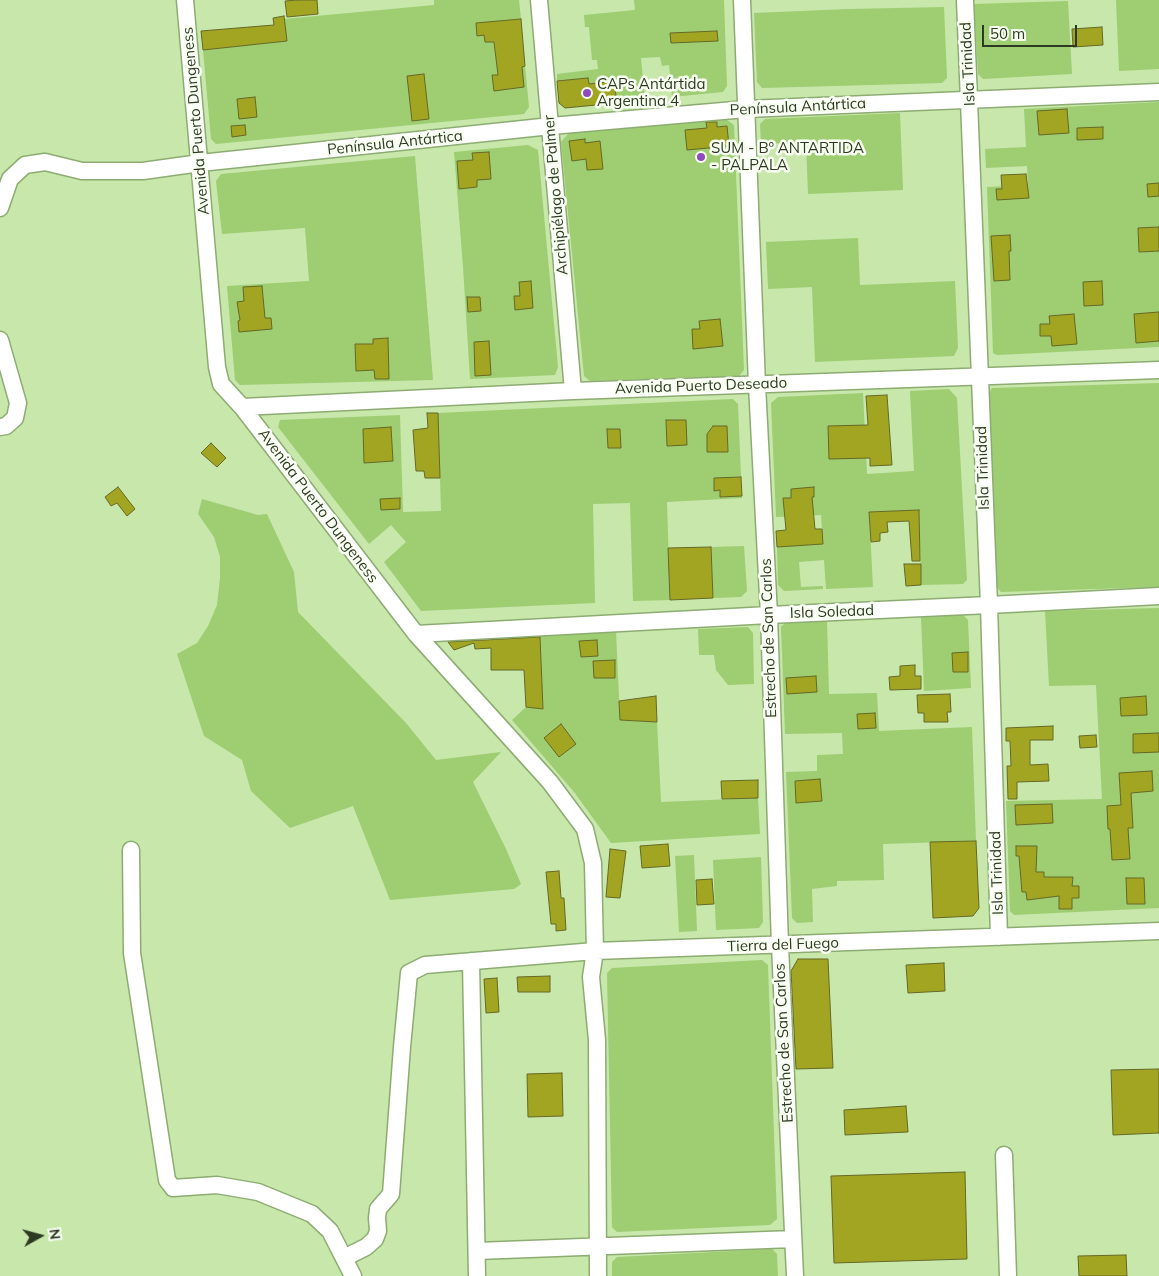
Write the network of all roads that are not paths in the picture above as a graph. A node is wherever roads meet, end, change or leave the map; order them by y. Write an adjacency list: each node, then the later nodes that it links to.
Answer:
1 (185, 0): 9 (street, Avenida Puerto Dungeness)
2 (539, 0): 8 (street, Archipiélago de Palmer)
3 (742, 0): 7 (street, Estrecho de San Carlos)
4 (965, 0): 6 (street, Isla Trinidad)
5 (1159, 92): 6 (street, Península Antártica)
6 (970, 99): 7 (street, Península Antártica); 13 (street, Isla Trinidad)
7 (746, 108): 8 (street, Península Antártica); 14 (street, Estrecho de San Carlos)
8 (551, 126): 9 (street, Península Antártica); 15 (street, Archipiélago de Palmer)
9 (200, 163): 10 (street, Península Antártica); 16 (street, Avenida Puerto Dungeness)
10 (0, 208)
11 (0, 340): 17 (street)
12 (1159, 370): 13 (street, Avenida Puerto Deseado)
13 (979, 376): 14 (street, Avenida Puerto Deseado); 19 (street, Isla Trinidad)
14 (757, 385): 15 (street, Avenida Puerto Deseado); 20 (street, Estrecho de San Carlos)
15 (573, 391): 16 (street, Avenida Puerto Deseado)
16 (242, 407): 21 (street, Avenida Puerto Dungeness)
17 (0, 427)
18 (1159, 596): 19 (street, Isla Soledad)
19 (989, 605): 20 (street, Isla Soledad); 24 (street, Isla Trinidad)
20 (769, 615): 21 (street, Isla Soledad); 25 (street, Estrecho de San Carlos)
21 (416, 634): 26 (street, Avenida Puerto Dungeness)
22 (131, 850): 32 (street)
23 (1159, 931): 24 (street, Tierra del Fuego)
24 (999, 937): 25 (street, Tierra del Fuego)
25 (780, 945): 26 (street, Tierra del Fuego); 29 (street, Estrecho de San Carlos)
26 (595, 951): 27 (street, Tierra del Fuego); 30 (street, Avenida Puerto Dungeness)
27 (471, 961): 31 (street); 32 (street, Tierra del Fuego)
28 (1004, 1155): 37 (street)
29 (793, 1239): 30 (street); 36 (street, Estrecho de San Carlos)
30 (599, 1246): 31 (street); 35 (street, Avenida Puerto Dungeness)
31 (477, 1251): 34 (street)
32 (344, 1258): 33 (street)
33 (353, 1276)
34 (478, 1276)
35 (598, 1276)
36 (795, 1276)
37 (1008, 1276)

